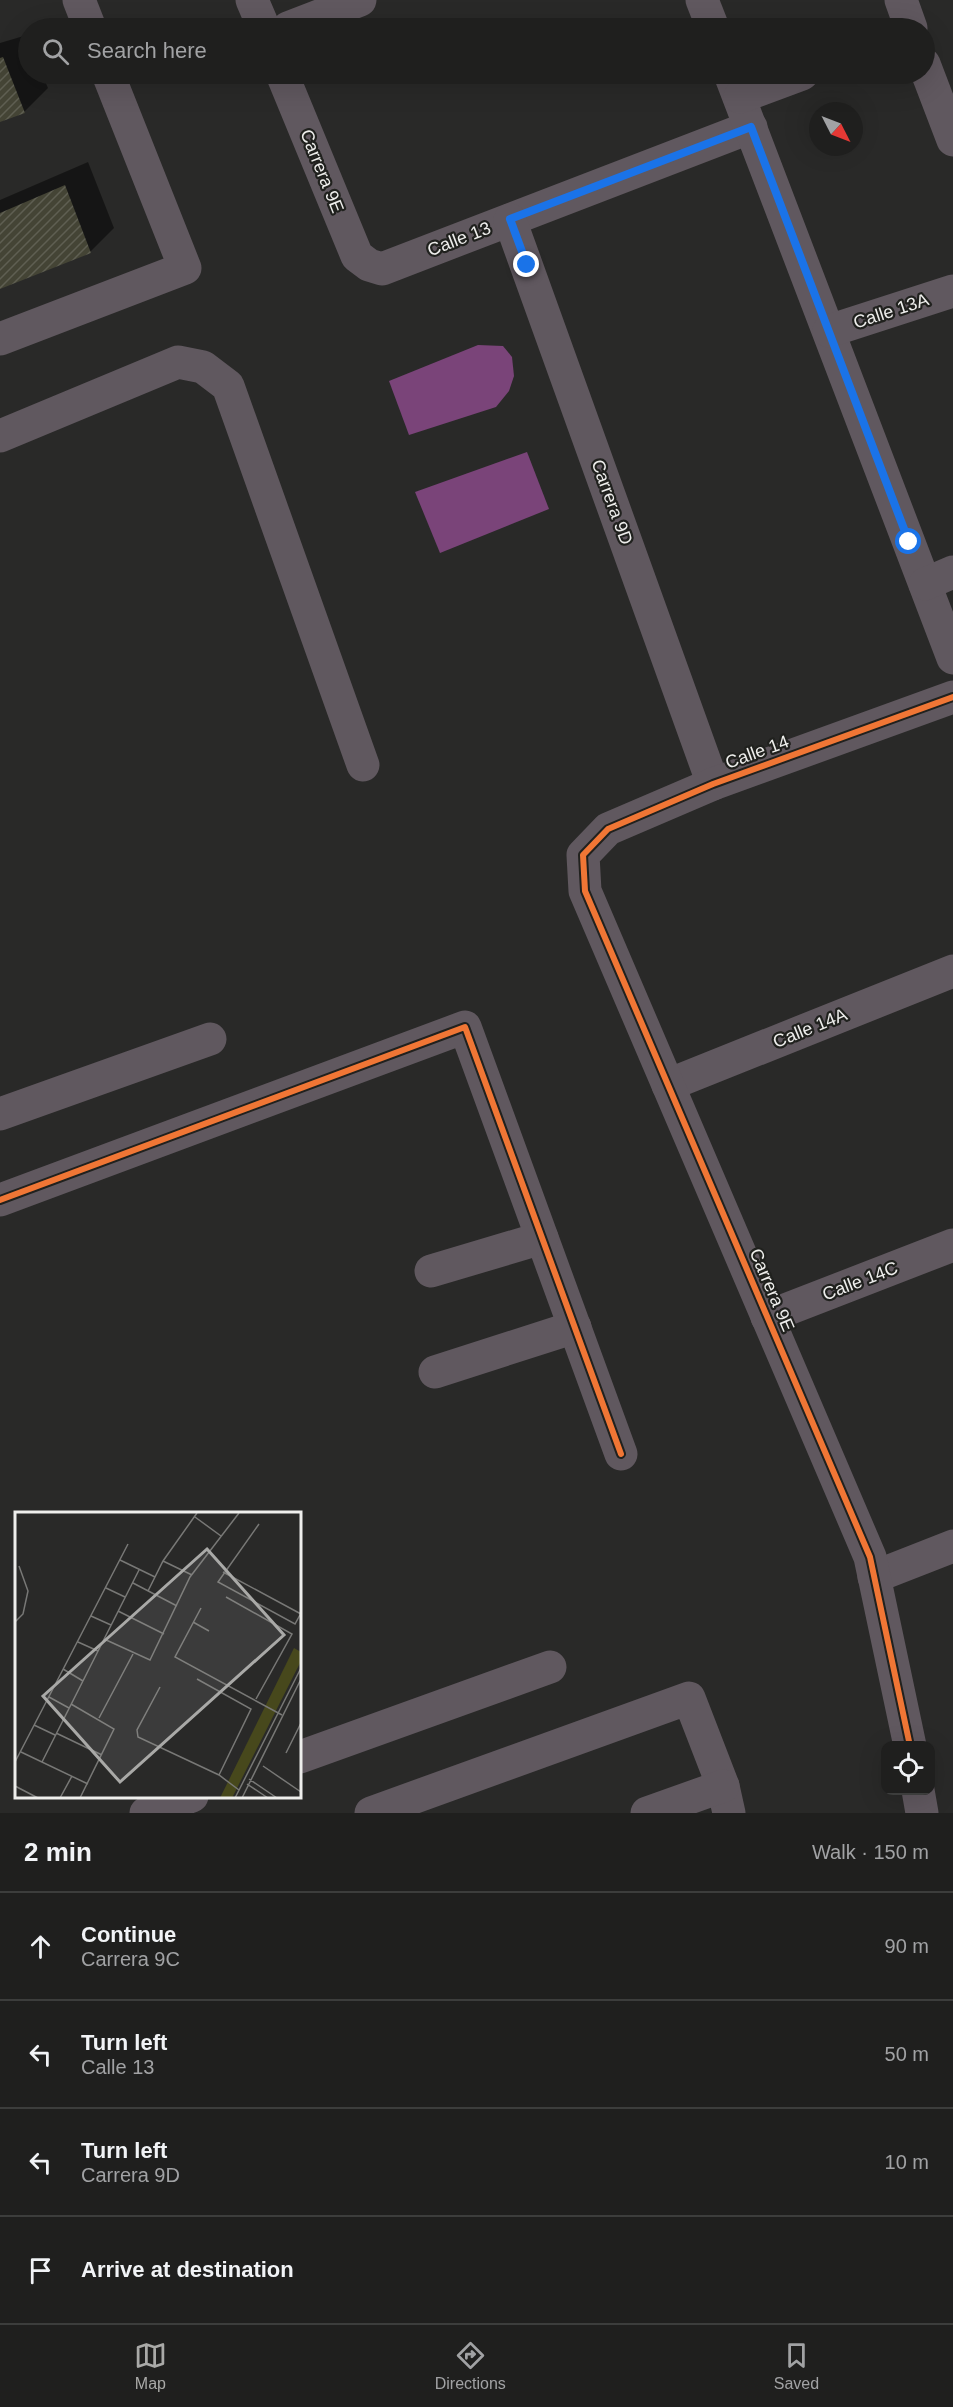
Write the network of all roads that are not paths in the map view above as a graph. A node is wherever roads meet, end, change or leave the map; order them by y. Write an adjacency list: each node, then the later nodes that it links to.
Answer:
1 (79, 0): 6 (street)
2 (252, 0): 7 (street)
3 (360, 0): 8 (street)
4 (702, 0): 9 (street)
5 (901, 0): 10 (street)
6 (86, 18)
7 (260, 18)
8 (314, 18)
9 (709, 18)
10 (907, 18)
11 (112, 84): 21 (street)
12 (286, 84): 18 (street, Carrera 9E)
13 (777, 84): 15 (street, Calle 13)
14 (932, 84): 16 (street)
15 (740, 99): 17 (street, Calle 13); 20 (street)
16 (953, 140)
17 (510, 219): 18 (street, Calle 13); 27 (street, Carrera 9D)
18 (369, 265)
19 (953, 291): 20 (street, Calle 13A)
20 (829, 331): 23 (street)
21 (0, 339)
22 (0, 436): 26 (street)
23 (939, 578): 24 (street)
24 (953, 658)
25 (953, 697): 27 (street, Calle 14)
26 (363, 765)
27 (713, 784): 28 (street, Calle 14)
28 (583, 855): 31 (street, Carrera 9E)
29 (953, 971): 31 (street, Calle 14A)
30 (210, 1039): 32 (street)
31 (668, 1085): 37 (street, Carrera 9E)
32 (0, 1114)
33 (0, 1200): 34 (street)
34 (542, 1238): 36 (street); 38 (street)
35 (953, 1245): 37 (street, Calle 14C)
36 (430, 1271)
37 (766, 1317): 42 (street, Carrera 9E)
38 (575, 1328): 39 (street); 40 (street)
39 (435, 1372)
40 (621, 1454)
41 (953, 1546): 42 (street)
42 (874, 1577): 44 (street, Carrera 9E)
43 (550, 1667): 45 (street)
44 (909, 1741)
45 (302, 1756)
46 (919, 1795): 52 (street)
47 (189, 1798): 49 (street)
48 (726, 1800): 50 (street); 51 (street)
49 (146, 1813)
50 (371, 1813)
51 (647, 1813)
52 (922, 1813)

